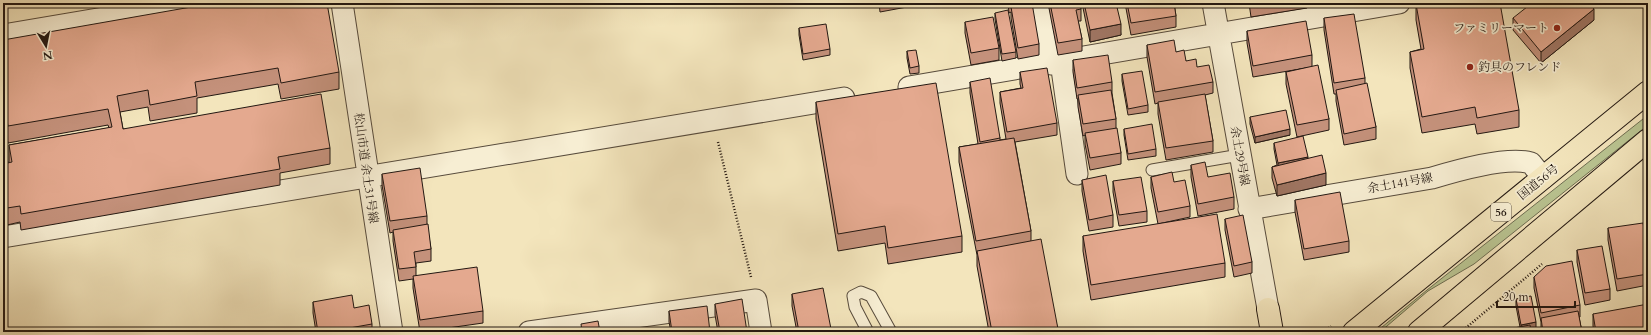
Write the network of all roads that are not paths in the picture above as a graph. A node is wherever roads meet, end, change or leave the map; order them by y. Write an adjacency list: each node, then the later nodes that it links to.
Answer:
1 (193, 3): 7 (street)
2 (342, 3): 16 (street, 松山市道 余土31号線)
3 (1040, 3): 8 (street)
4 (1213, 3): 6 (street, 余土29号線)
5 (1399, 3): 6 (street)
6 (1218, 34): 8 (street); 13 (street, 余土29号線)
7 (3, 35)
8 (1056, 63): 9 (street); 15 (street)
9 (894, 90)
10 (1648, 92): 17 (highway, 国道56号 / 56)
11 (862, 95): 16 (street)
12 (1648, 140): 21 (highway)
13 (1240, 155): 14 (lane); 18 (street, 余土29号線)
14 (1152, 170)
15 (1077, 174)
16 (367, 176): 19 (street); 22 (street, 松山市道 余土31号線)
17 (1543, 178): 18 (street, 余土141号線); 28 (highway, 国道56号 / 56)
18 (1249, 209): 20 (street, 余土29号線)
19 (3, 237)
20 (1268, 309): 27 (highway)
21 (1438, 324): 29 (highway)
22 (392, 332)
23 (529, 332): 24 (street)
24 (761, 332)
25 (868, 332): 26 (lane)
26 (890, 332)
27 (1272, 332)
28 (1354, 332)
29 (1419, 332)

